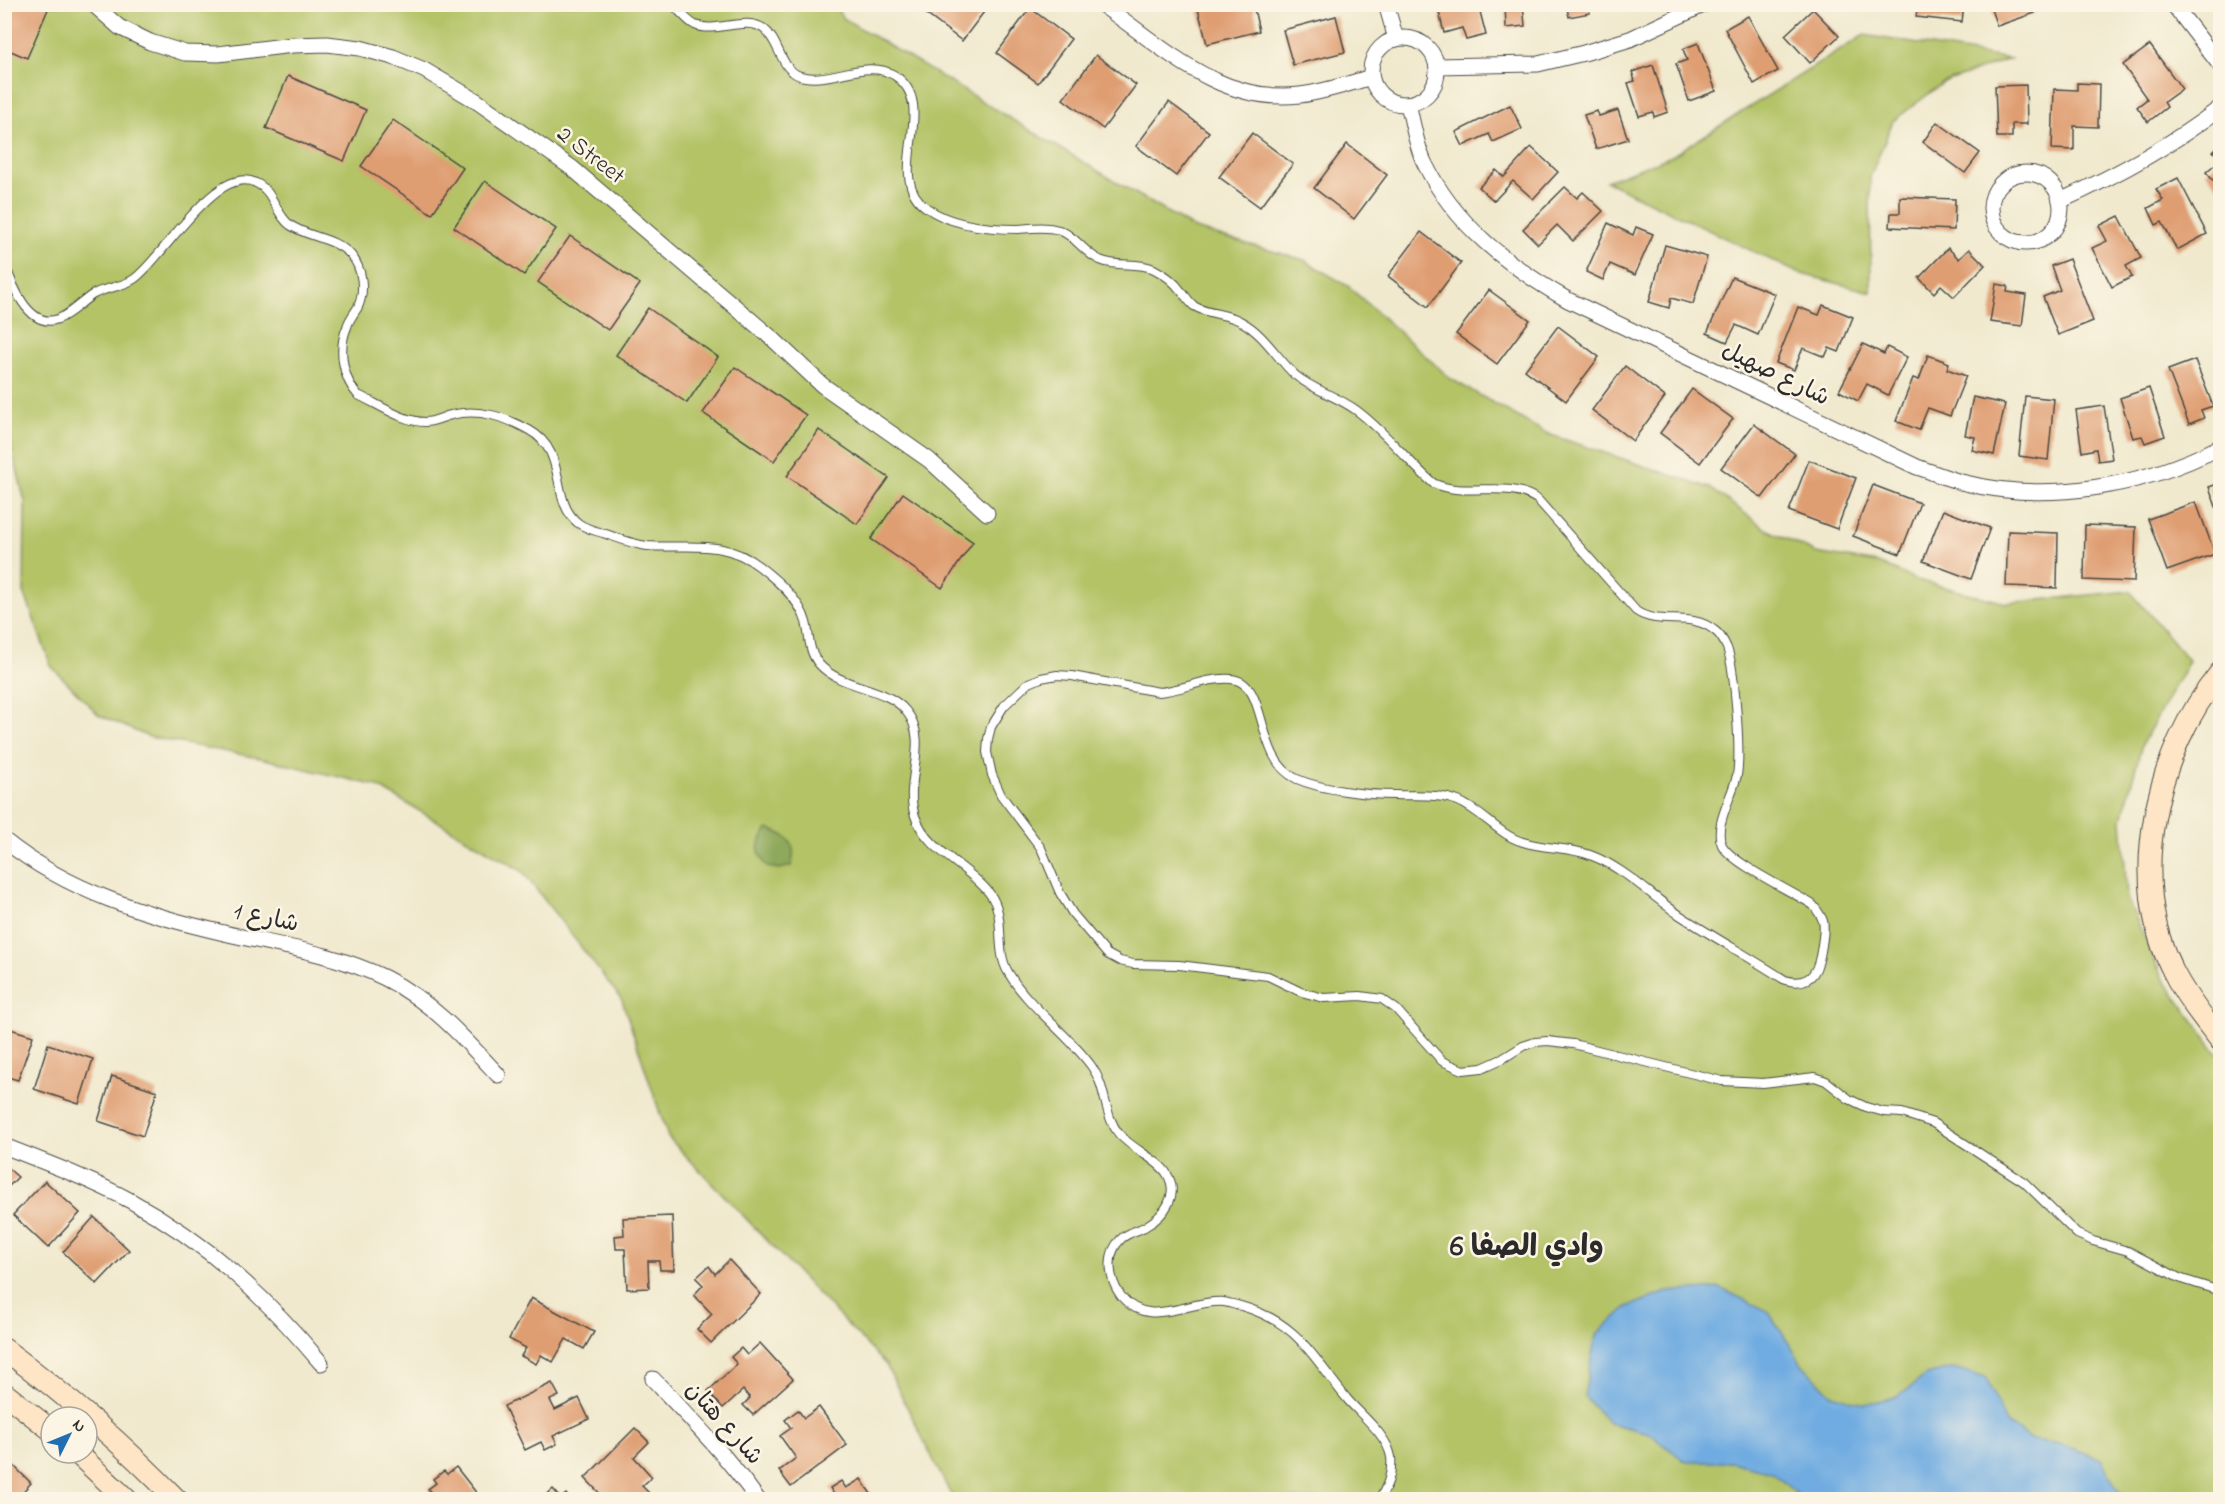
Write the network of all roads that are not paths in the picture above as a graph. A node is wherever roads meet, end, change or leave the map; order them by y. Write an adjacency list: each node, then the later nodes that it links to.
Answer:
1 (93, 4): 16 (street, 2 Street)
2 (673, 4): 22 (lane)
3 (1101, 4): 10 (street)
4 (1386, 4): 7 (street)
5 (1705, 4): 9 (street)
6 (2173, 4): 8 (street)
7 (1395, 39): 9 (street); 10 (street)
8 (2220, 65)
9 (1437, 66): 11 (street)
10 (1371, 77): 11 (street)
11 (1408, 104): 15 (street, شارع صهيل)
12 (2220, 108): 13 (street)
13 (2060, 201): 13 (street)
14 (4, 262): 32 (lane)
15 (2220, 447)
16 (987, 513)
17 (2220, 674): 19 (street)
18 (4, 840): 20 (street, شارع 1)
19 (2220, 1040)
20 (498, 1075)
21 (4, 1146): 24 (street)
22 (2220, 1291)
23 (4, 1349): 30 (street)
24 (321, 1363)
25 (653, 1379): 31 (street, شارع هتان)
26 (4, 1393): 27 (street)
27 (39, 1421)
28 (90, 1465): 29 (street)
29 (127, 1500)
30 (177, 1500)
31 (758, 1500)
32 (1379, 1500)

